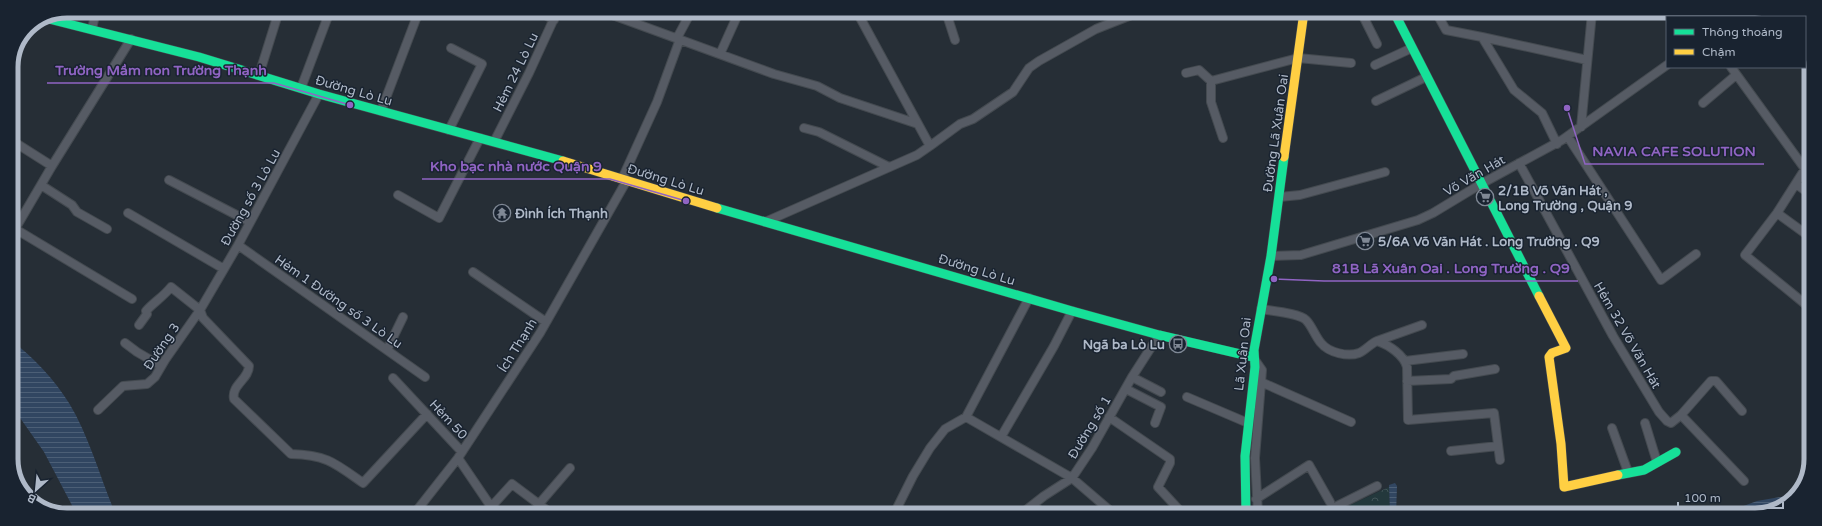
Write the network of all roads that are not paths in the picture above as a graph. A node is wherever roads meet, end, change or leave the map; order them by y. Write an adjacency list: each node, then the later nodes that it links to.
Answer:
1 (94, 18): 19 (street)
2 (277, 18): 35 (street)
3 (327, 18): 39 (street)
4 (416, 18): 43 (street)
5 (550, 18): 18 (street)
6 (624, 18): 21 (street)
7 (688, 18): 21 (street, Ích Thạnh)
8 (737, 18): 27 (street)
9 (860, 18): 44 (street)
10 (948, 18): 23 (street)
11 (1124, 18): 54 (street)
12 (1303, 18): 28 (street, Đường Lã Xuân Oai)
13 (1364, 18): 24 (street)
14 (1397, 18): 26 (street)
15 (1439, 18): 20 (street)
16 (1591, 18): 29 (street)
17 (55, 20): 19 (street, Đường Lò Lu)
18 (554, 20): 51 (street, Hẻm 24 Lò Lu)
19 (92, 29): 22 (street, Đường Lò Lu)
20 (1482, 37): 29 (street); 53 (street)
21 (679, 38): 27 (street); 61 (street, Ích Thạnh)
22 (131, 39): 35 (street, Đường Lò Lu); 56 (street)
23 (954, 40)
24 (1377, 44)
25 (450, 48): 47 (street)
26 (1412, 48): 31 (street); 37 (street)
27 (720, 54): 44 (street)
28 (1298, 58): 30 (street); 38 (street); 68 (street, Đường Lã Xuân Oai)
29 (1587, 60): 45 (street)
30 (1351, 63)
31 (1375, 65)
32 (1666, 66): 45 (street, Võ Văn Hát)
33 (1732, 68): 36 (street)
34 (1186, 73): 38 (street)
35 (259, 75): 39 (street, Đường Lò Lu)
36 (1736, 75): 42 (street); 58 (street)
37 (1426, 77): 41 (street); 63 (street)
38 (1211, 81): 50 (street)
39 (301, 88): 40 (street, Đường Lò Lu)
40 (319, 94): 43 (street, Đường Lò Lu); 72 (street, Đường số 3 Lò Lu)
41 (1376, 101)
42 (1703, 103)
43 (381, 111): 47 (street, Đường Lò Lu)
44 (918, 124): 54 (street)
45 (1580, 127): 48 (street, Võ Văn Hát)
46 (804, 128): 57 (street)
47 (450, 130): 49 (street, Đường Lò Lu)
48 (1568, 137): 53 (street, Võ Văn Hát); 78 (street)
49 (480, 138): 51 (street, Đường Lò Lu); 67 (street)
50 (1222, 138)
51 (494, 142): 61 (street, Đường Lò Lu)
52 (18, 144): 56 (street)
53 (1557, 144): 55 (street, Võ Văn Hát)
54 (930, 146): 57 (street)
55 (1519, 163): 63 (street, Võ Văn Hát); 112 (street, Hẻm 32 Võ Văn Hát)
56 (52, 166): 65 (street)
57 (889, 167): 73 (street)
58 (1804, 168)
59 (1804, 171): 64 (street)
60 (1385, 172): 68 (street)
61 (625, 179): 73 (street, Đường Lò Lu); 89 (street, Ích Thạnh)
62 (169, 180): 72 (street)
63 (1481, 184): 79 (street, Võ Văn Hát); 128 (street)
64 (1796, 184): 66 (street); 70 (street)
65 (41, 185): 71 (street); 74 (street)
66 (1804, 190)
67 (398, 195)
68 (1279, 197): 79 (street, Đường Lã Xuân Oai)
69 (128, 213): 80 (street)
70 (1777, 213): 76 (street); 84 (street)
71 (18, 220)
72 (250, 222): 77 (street, Đường số 3 Lò Lu)
73 (765, 222): 82 (street, Đường Lò Lu)
74 (107, 229)
75 (18, 230): 83 (street)
76 (1804, 233)
77 (238, 245): 80 (street, Đường số 3 Lò Lu); 95 (street, Hẻm 1 Đường số 3 Lò Lu)
78 (1696, 254)
79 (1271, 256): 85 (street, Lã Xuân Oai)
80 (224, 269): 86 (street, Đường số 3 Lò Lu)
81 (473, 272): 89 (street)
82 (1029, 298): 87 (street, Đường Lò Lu); 113 (street)
83 (132, 299)
84 (1804, 303)
85 (1261, 309): 93 (street); 97 (street, Lã Xuân Oai)
86 (200, 310): 90 (street); 99 (street, Đường 3); 111 (street)
87 (1072, 311): 92 (street, Đường Lò Lu); 120 (street)
88 (404, 317): 95 (street)
89 (546, 322): 124 (street, Ích Thạnh)
90 (139, 325)
91 (1422, 325): 93 (street)
92 (1158, 335): 97 (street, Đường Lò Lu); 102 (street, Đường số 1)
93 (1377, 341): 98 (street)
94 (125, 343): 99 (street)
95 (386, 350): 101 (street, Hẻm 1 Đường số 3 Lò Lu)
96 (1463, 354): 98 (street)
97 (1253, 357): 105 (street); 117 (street, Lã Xuân Oai)
98 (1405, 361): 104 (street)
99 (161, 366): 109 (street, Đường 3)
100 (1495, 369): 104 (street)
101 (425, 377)
102 (1132, 377): 106 (street, Đường số 1); 107 (street)
103 (393, 378): 111 (street, Hẻm 50)
104 (1407, 381): 121 (street)
105 (1261, 382): 115 (street); 132 (street)
106 (1126, 388): 114 (street, Đường số 1); 116 (street)
107 (1161, 392)
108 (1187, 397): 117 (street)
109 (98, 410)
110 (1742, 411): 112 (street)
111 (427, 414): 124 (street, Hẻm 50)
112 (1681, 415): 130 (street)
113 (966, 417): 120 (street); 140 (street)
114 (1109, 417): 129 (street, Đường số 1); 144 (street)
115 (1351, 422)
116 (1156, 423)
117 (1248, 423): 145 (street, Lã Xuân Oai)
118 (1645, 423): 126 (street)
119 (1612, 428): 128 (street)
120 (1001, 437): 129 (street)
121 (1498, 446): 122 (street); 125 (street)
122 (1451, 451)
123 (1676, 452): 126 (street)
124 (460, 455): 136 (street, Ích Thạnh); 137 (street, Hẻm 50)
125 (1500, 460)
126 (1657, 462): 128 (street)
127 (570, 468): 134 (street)
128 (1628, 472)
129 (1072, 478): 135 (street, Đường số 1); 143 (street)
130 (1744, 481)
131 (1377, 486): 147 (street)
132 (1256, 499): 133 (street); 146 (street)
133 (1330, 502)
134 (539, 504): 138 (street); 139 (street)
135 (1033, 505): 141 (street, Đường số 1); 142 (street)
136 (419, 508)
137 (493, 508)
138 (495, 508)
139 (544, 508)
140 (897, 508)
141 (1029, 508)
142 (1037, 508)
143 (1107, 508)
144 (1177, 508)
145 (1246, 508)
146 (1257, 508)
147 (1331, 508)

